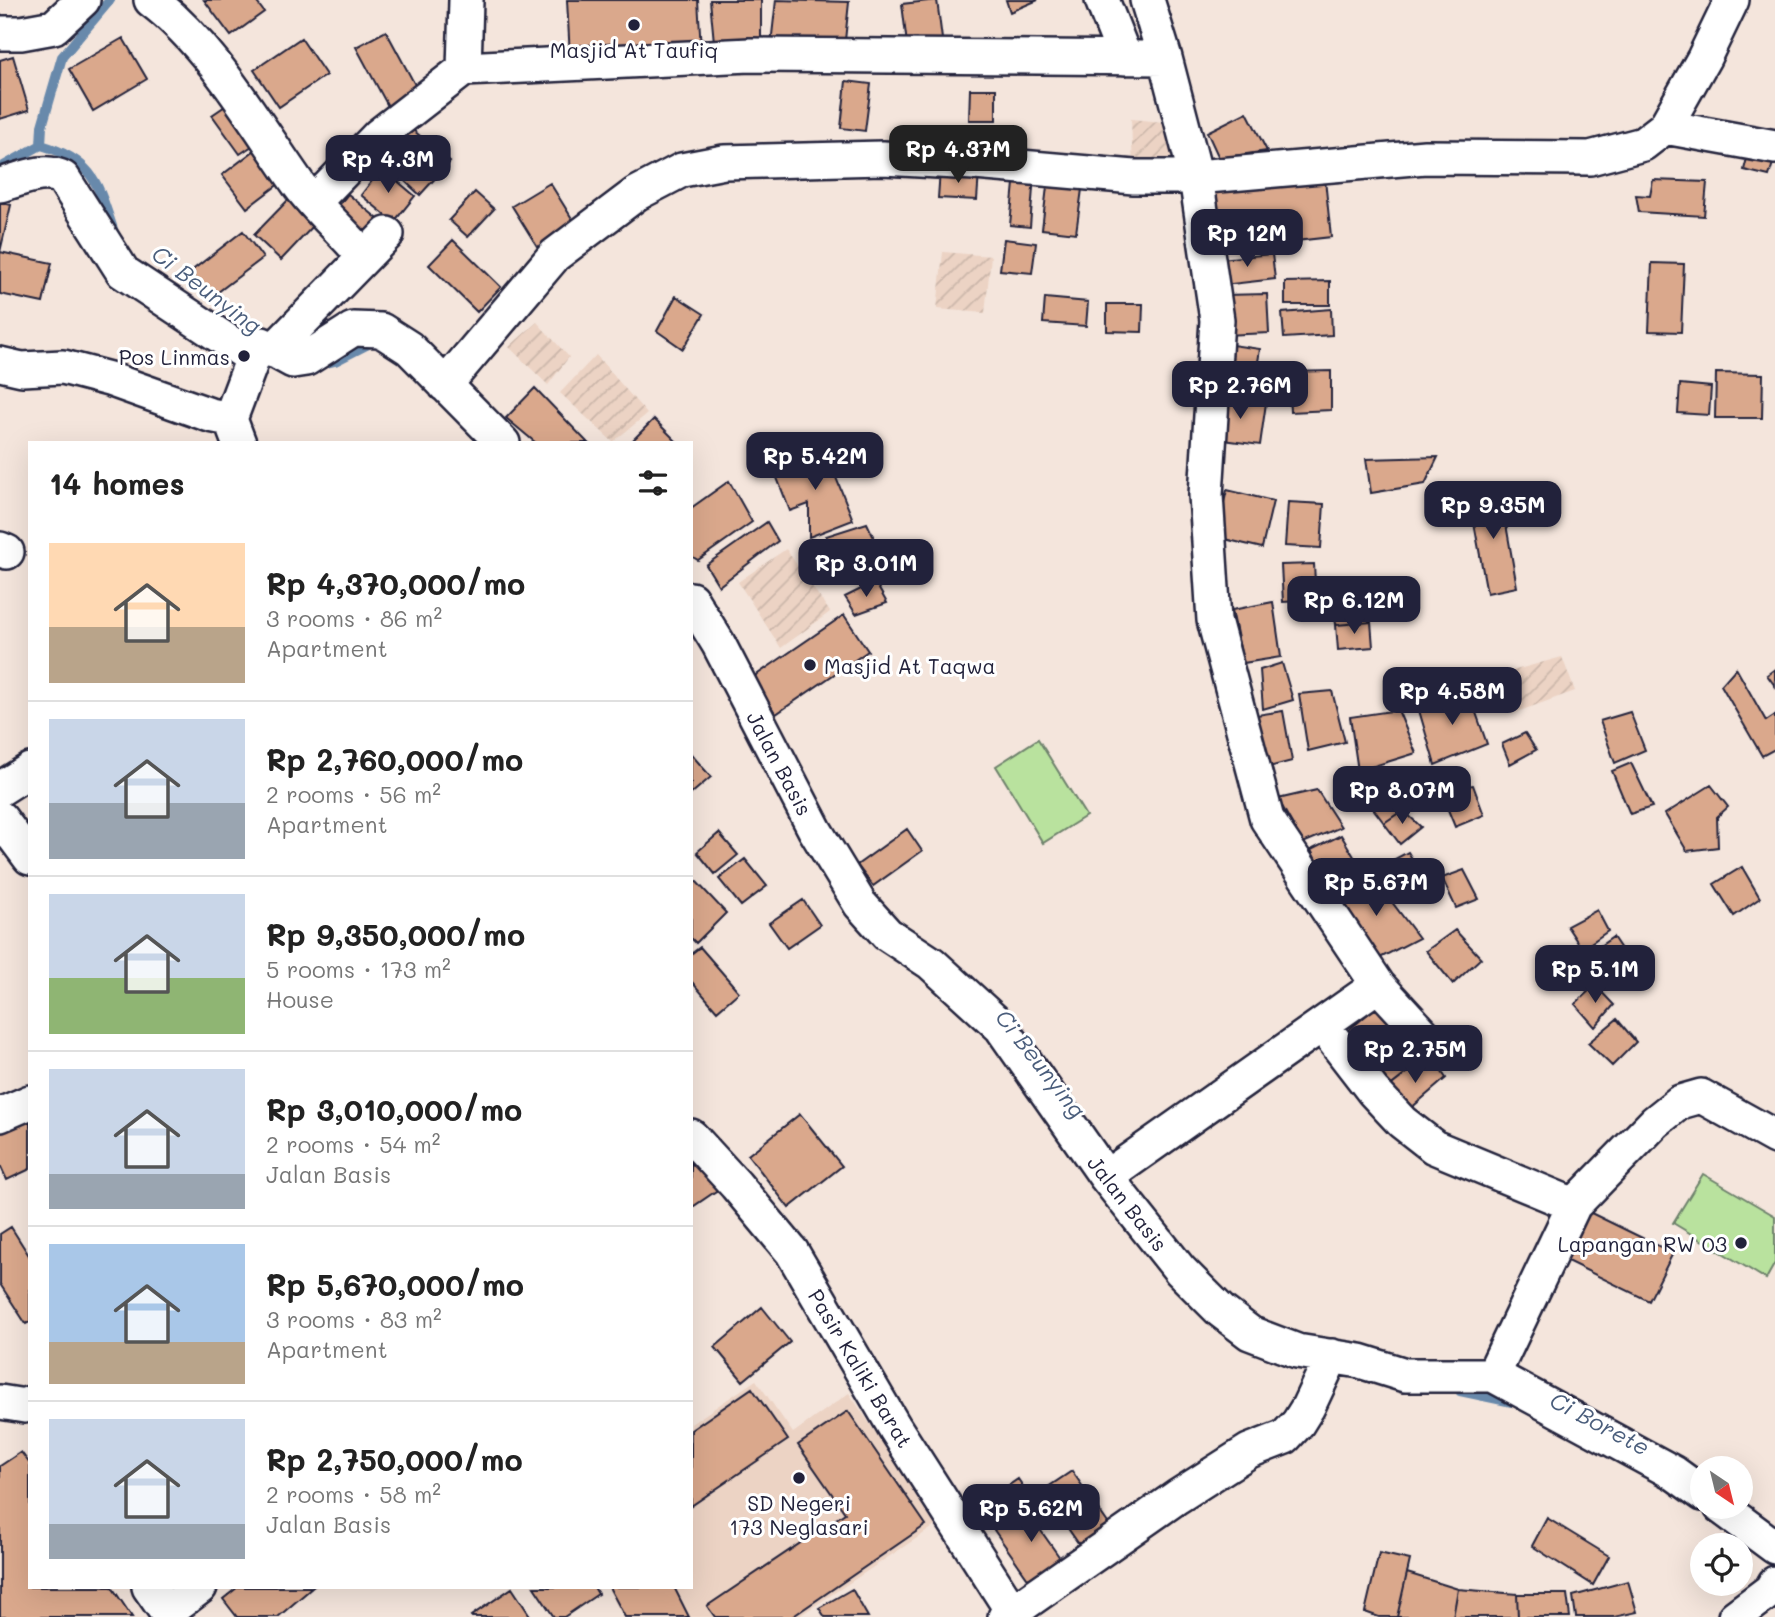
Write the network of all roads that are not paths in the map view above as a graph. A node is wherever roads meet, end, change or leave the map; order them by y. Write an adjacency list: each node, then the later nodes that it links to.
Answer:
1 (83, 0): 7 (street)
2 (151, 0): 15 (street)
3 (466, 0): 10 (street)
4 (1102, 0): 8 (street)
5 (1147, 0): 9 (street)
6 (1732, 0): 11 (street)
7 (0, 33)
8 (1125, 58): 9 (street); 10 (street)
9 (1165, 58): 13 (street)
10 (464, 69): 15 (street)
11 (1665, 127): 12 (street); 13 (street)
12 (1775, 147)
13 (1196, 177): 20 (street); 28 (street)
14 (0, 185): 18 (street)
15 (314, 202): 17 (street)
16 (387, 234): 17 (street)
17 (364, 257): 18 (street)
18 (261, 352): 20 (street); 21 (street)
19 (0, 364): 21 (street)
20 (445, 385): 22 (street)
21 (235, 431)
22 (501, 441)
23 (693, 602): 35 (street, Jalan Basis)
24 (28, 771): 25 (street)
25 (0, 789)
26 (0, 818): 27 (street)
27 (28, 855)
28 (1378, 985): 29 (street); 30 (street)
29 (1322, 1025): 35 (street); 36 (street)
30 (1424, 1035)
31 (28, 1103): 32 (street)
32 (0, 1115)
33 (1775, 1137): 36 (street)
34 (693, 1138): 45 (street, Pasir Kaliki Barat)
35 (1106, 1177): 37 (street, Jalan Basis)
36 (1574, 1205): 38 (street)
37 (1332, 1356): 38 (street, Jalan Basis); 45 (street)
38 (1493, 1375): 39 (street, Jalan Basis)
39 (1690, 1485)
40 (1737, 1519): 41 (street)
41 (1775, 1547)
42 (1775, 1583): 46 (street)
43 (196, 1589): 44 (street)
44 (162, 1606)
45 (1012, 1616)
46 (1735, 1617)

